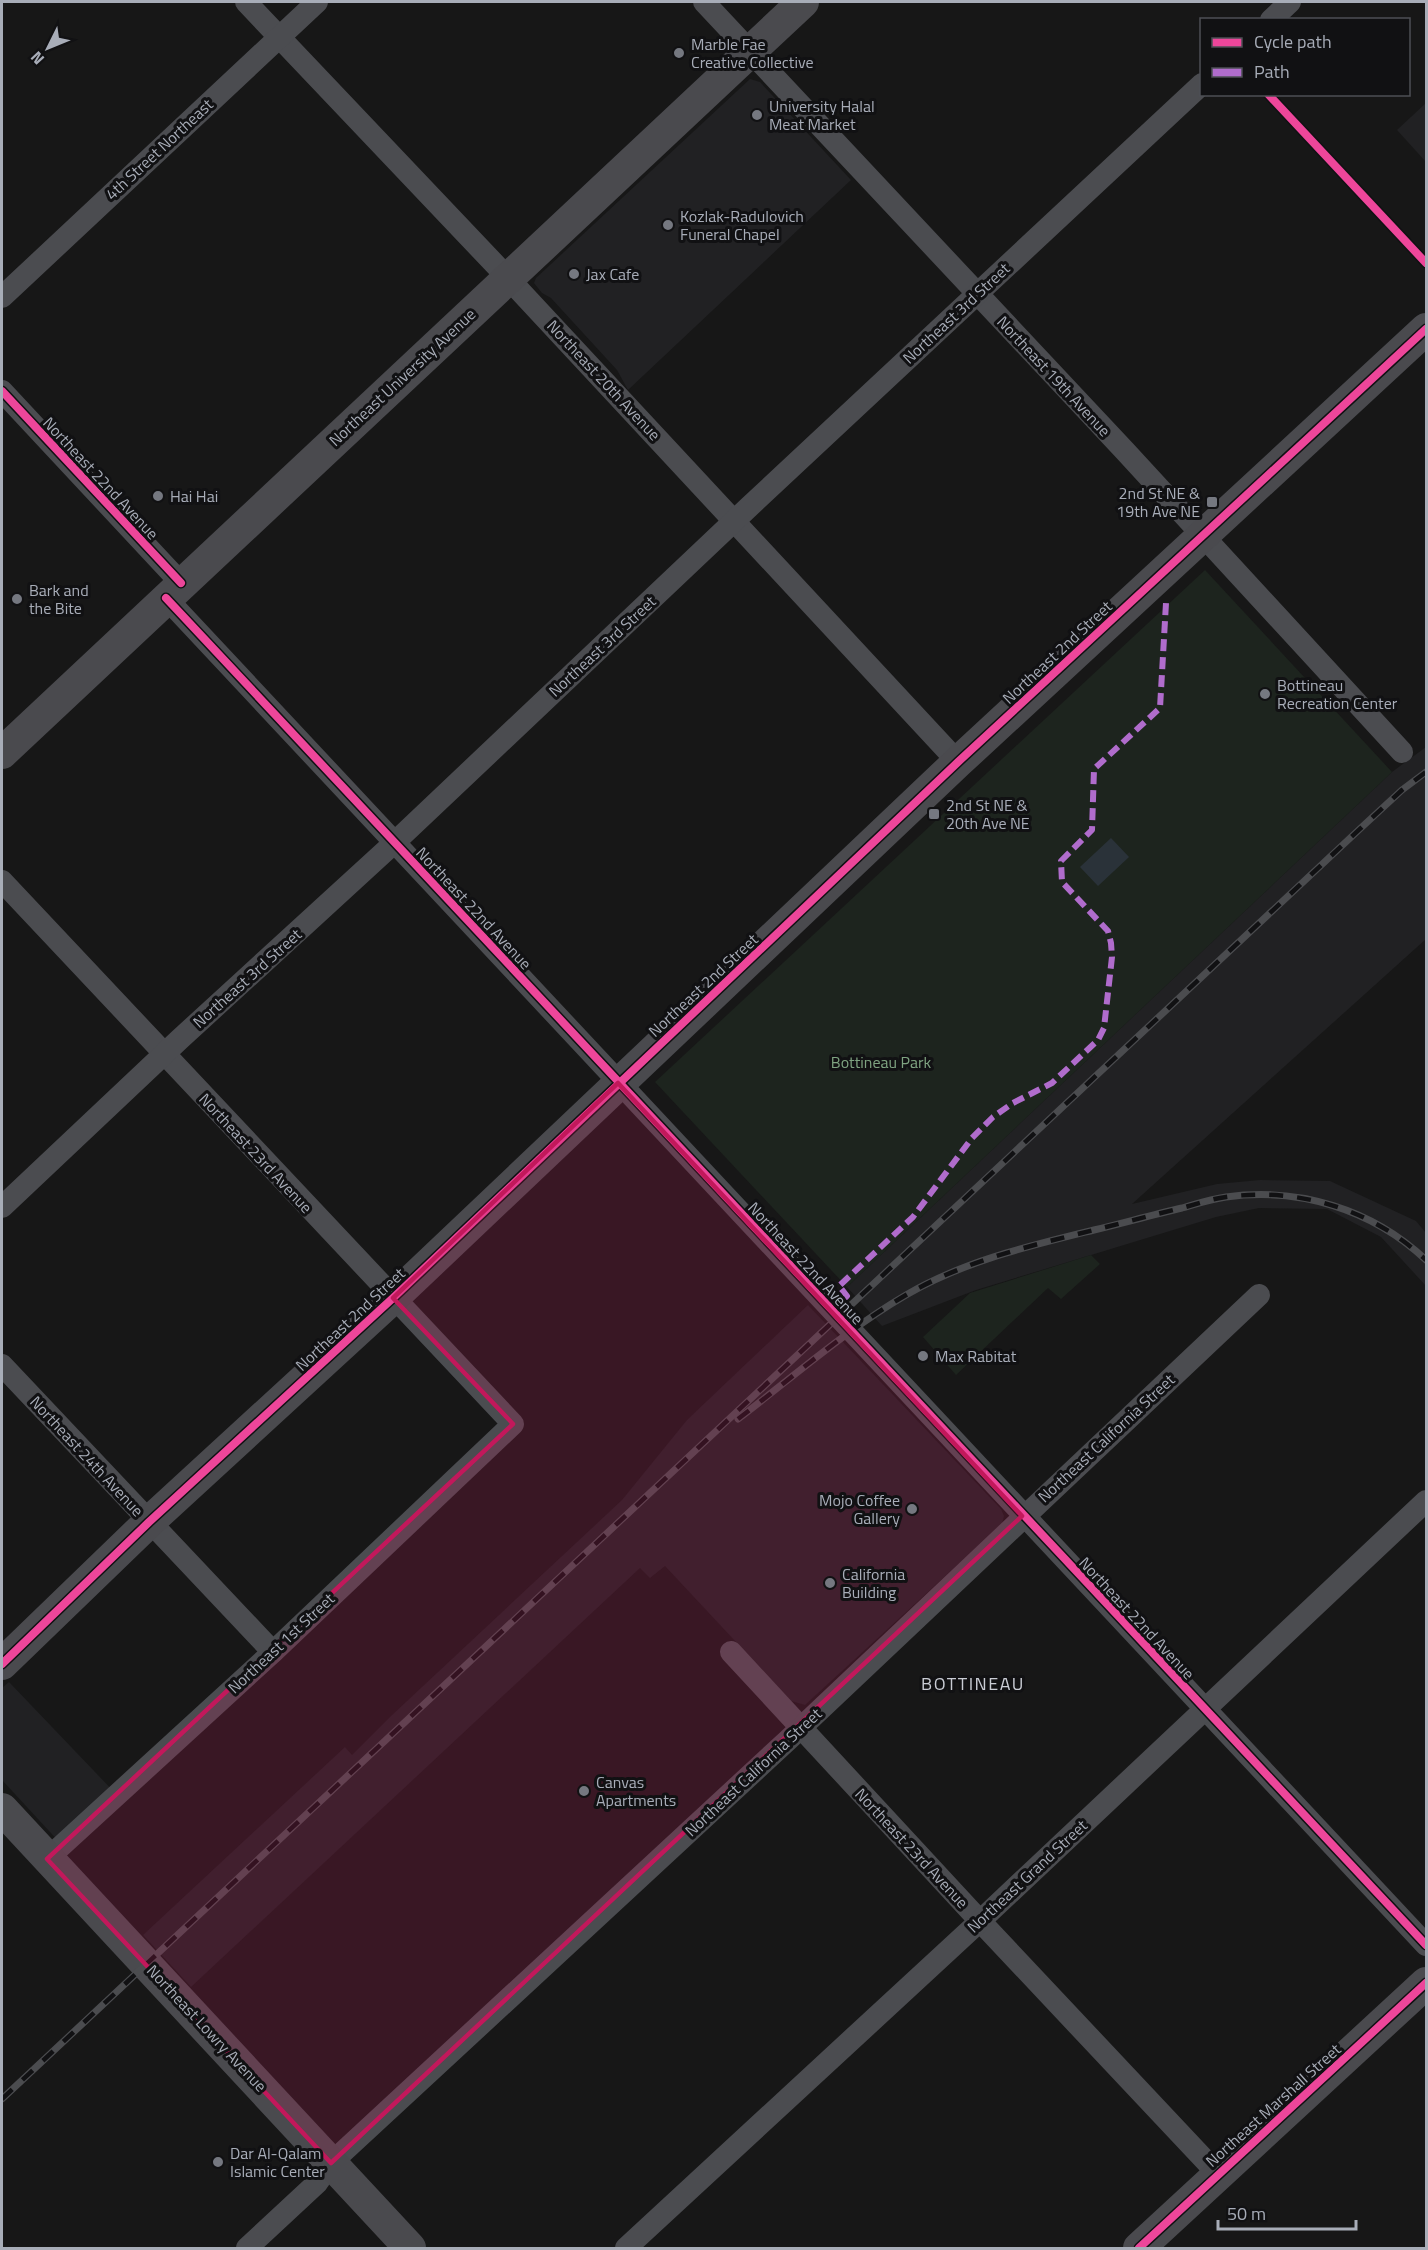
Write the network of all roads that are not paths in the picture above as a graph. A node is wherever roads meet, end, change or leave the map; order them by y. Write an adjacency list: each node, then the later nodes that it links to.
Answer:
1 (246, 2): 7 (street, Northeast 20th Avenue)
2 (317, 2): 7 (street, 4th Street Northeast)
3 (704, 2): 8 (street, Northeast 19th Avenue)
4 (803, 2): 8 (street, Northeast University Avenue)
5 (1290, 2): 6 (street)
6 (1273, 18)
7 (279, 37): 10 (street, Northeast 20th Avenue); 12 (street, 4th Street Northeast)
8 (750, 51): 10 (street, Northeast University Avenue); 11 (street, Northeast 19th Avenue)
9 (1200, 86): 11 (street, Northeast 3rd Street)
10 (508, 278): 15 (street, Northeast 20th Avenue); 17 (street, Northeast University Avenue)
11 (977, 294): 15 (street, Northeast 3rd Street); 16 (street, Northeast 19th Avenue)
12 (2, 297)
13 (1426, 329): 16 (street, Northeast 2nd Street)
14 (2, 391): 17 (street, Northeast 22nd Avenue)
15 (733, 522): 20 (street, Northeast 20th Avenue); 21 (street, Northeast 3rd Street)
16 (1202, 536): 19 (street, Northeast 19th Avenue); 20 (street, Northeast 2nd Street)
17 (173, 590): 18 (street, Northeast University Avenue); 21 (street, Northeast 22nd Avenue)
18 (2, 753)
19 (1402, 753)
20 (958, 762): 24 (street, Northeast 2nd Street)
21 (394, 843): 23 (street, Northeast 3rd Street); 24 (street, Northeast 22nd Avenue)
22 (2, 880): 23 (street, Northeast 23rd Avenue)
23 (164, 1054): 25 (street, Northeast 3rd Street); 27 (street, Northeast 23rd Avenue)
24 (618, 1083): 27 (street, Northeast 2nd Street); 31 (street, Northeast 22nd Avenue)
25 (2, 1208)
26 (1259, 1295): 31 (street, Northeast California Street)
27 (393, 1298): 29 (street, Northeast 23rd Avenue); 32 (street, Northeast 2nd Street)
28 (2, 1365): 32 (street, Northeast 24th Avenue)
29 (513, 1424): 33 (street, Northeast 1st Street)
30 (1426, 1501): 36 (street, Northeast Grand Street)
31 (1022, 1516): 36 (street, Northeast 22nd Avenue); 37 (street, Northeast California Street)
32 (149, 1522): 33 (street, Northeast 24th Avenue); 35 (street, Northeast 2nd Street)
33 (273, 1652): 39 (street, Northeast 1st Street)
34 (731, 1652): 37 (street, Northeast 23rd Avenue)
35 (2, 1664)
36 (1204, 1709): 40 (street, Northeast Grand Street); 41 (street, Northeast 22nd Avenue)
37 (800, 1728): 40 (street, Northeast 23rd Avenue); 43 (street, Northeast California Street)
38 (2, 1809): 39 (street, Northeast Lowry Avenue)
39 (47, 1858): 43 (street, Northeast Lowry Avenue)
40 (980, 1921): 44 (street, Northeast 23rd Avenue); 47 (street, Northeast Grand Street)
41 (1426, 1945)
42 (1426, 1983): 44 (street, Northeast Marshall Street)
43 (331, 2163): 45 (street, Northeast California Street); 46 (street, Northeast Lowry Avenue)
44 (1218, 2174): 48 (street, Northeast Marshall Street)
45 (247, 2248)
46 (410, 2248)
47 (626, 2248)
48 (1139, 2248)

